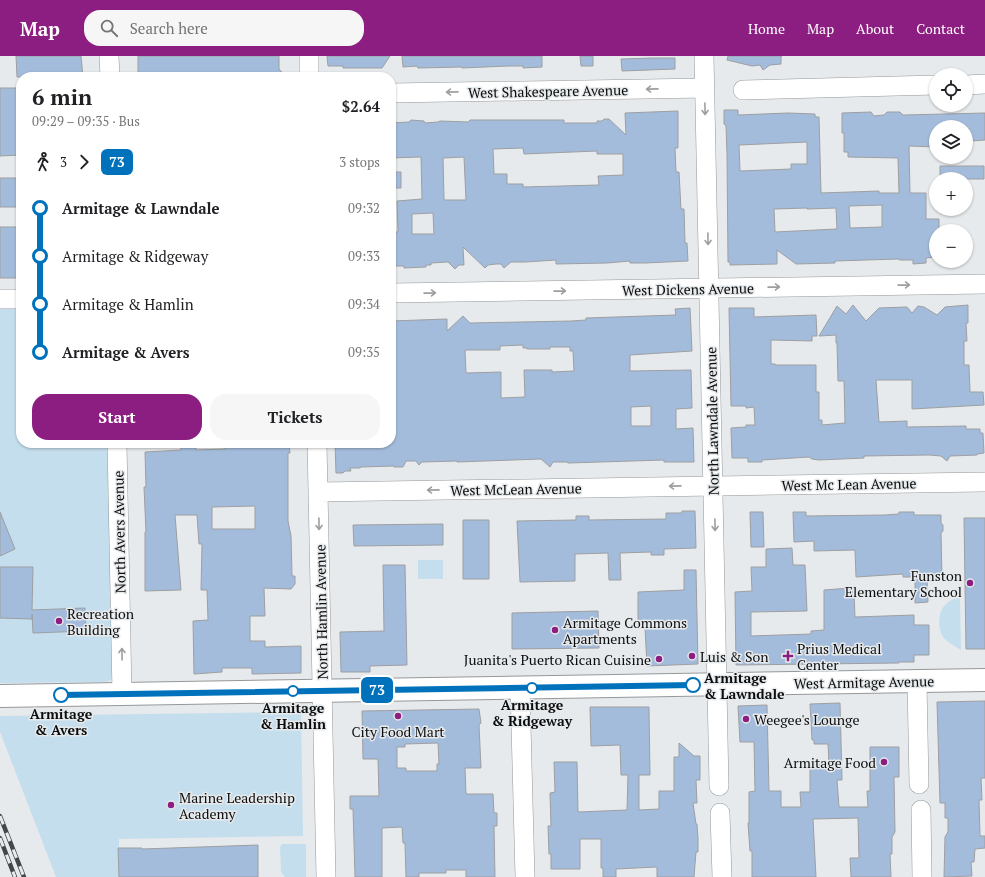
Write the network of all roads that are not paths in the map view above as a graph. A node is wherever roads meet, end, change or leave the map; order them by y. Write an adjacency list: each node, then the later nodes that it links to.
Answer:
1 (109, 56): 4 (street)
2 (309, 56): 5 (street)
3 (704, 56): 9 (street, North Lawndale Avenue)
4 (110, 72)
5 (309, 72)
6 (985, 84): 8 (street)
7 (929, 85): 10 (street)
8 (973, 85)
9 (705, 88): 11 (street, West Shakespeare Avenue, one-way to 11); 13 (street, North Lawndale Avenue, one-way to 13)
10 (743, 90)
11 (396, 93)
12 (985, 284): 13 (street, West Dickens Avenue, one-way to 12)
13 (709, 288): 14 (street, West Dickens Avenue, one-way to 13); 20 (street, North Lawndale Avenue)
14 (396, 293)
15 (0, 299): 16 (street)
16 (16, 299)
17 (117, 448): 27 (street, North Avers Avenue, one-way to 17)
18 (317, 448): 21 (street, North Hamlin Avenue)
19 (984, 482): 20 (street, West Mc Lean Avenue)
20 (714, 486): 21 (street, West McLean Avenue, one-way to 21); 24 (street, North Lawndale Avenue, one-way to 24)
21 (318, 492): 26 (street, North Hamlin Avenue, one-way to 26)
22 (985, 680): 23 (main road, West Armitage Avenue)
23 (917, 682): 24 (main road, West Armitage Avenue); 29 (street)
24 (718, 685): 25 (main road, West Armitage Avenue); 30 (street, North Lawndale Avenue)
25 (520, 688): 26 (main road, West Armitage Avenue); 34 (street)
26 (322, 691): 27 (main road, West Armitage Avenue); 33 (street, North Hamlin Avenue)
27 (122, 694): 28 (main road, West Armitage Avenue)
28 (0, 696)
29 (919, 784)
30 (719, 786)
31 (921, 810): 36 (street)
32 (720, 812): 35 (street)
33 (326, 877)
34 (525, 877)
35 (722, 877)
36 (922, 877)

